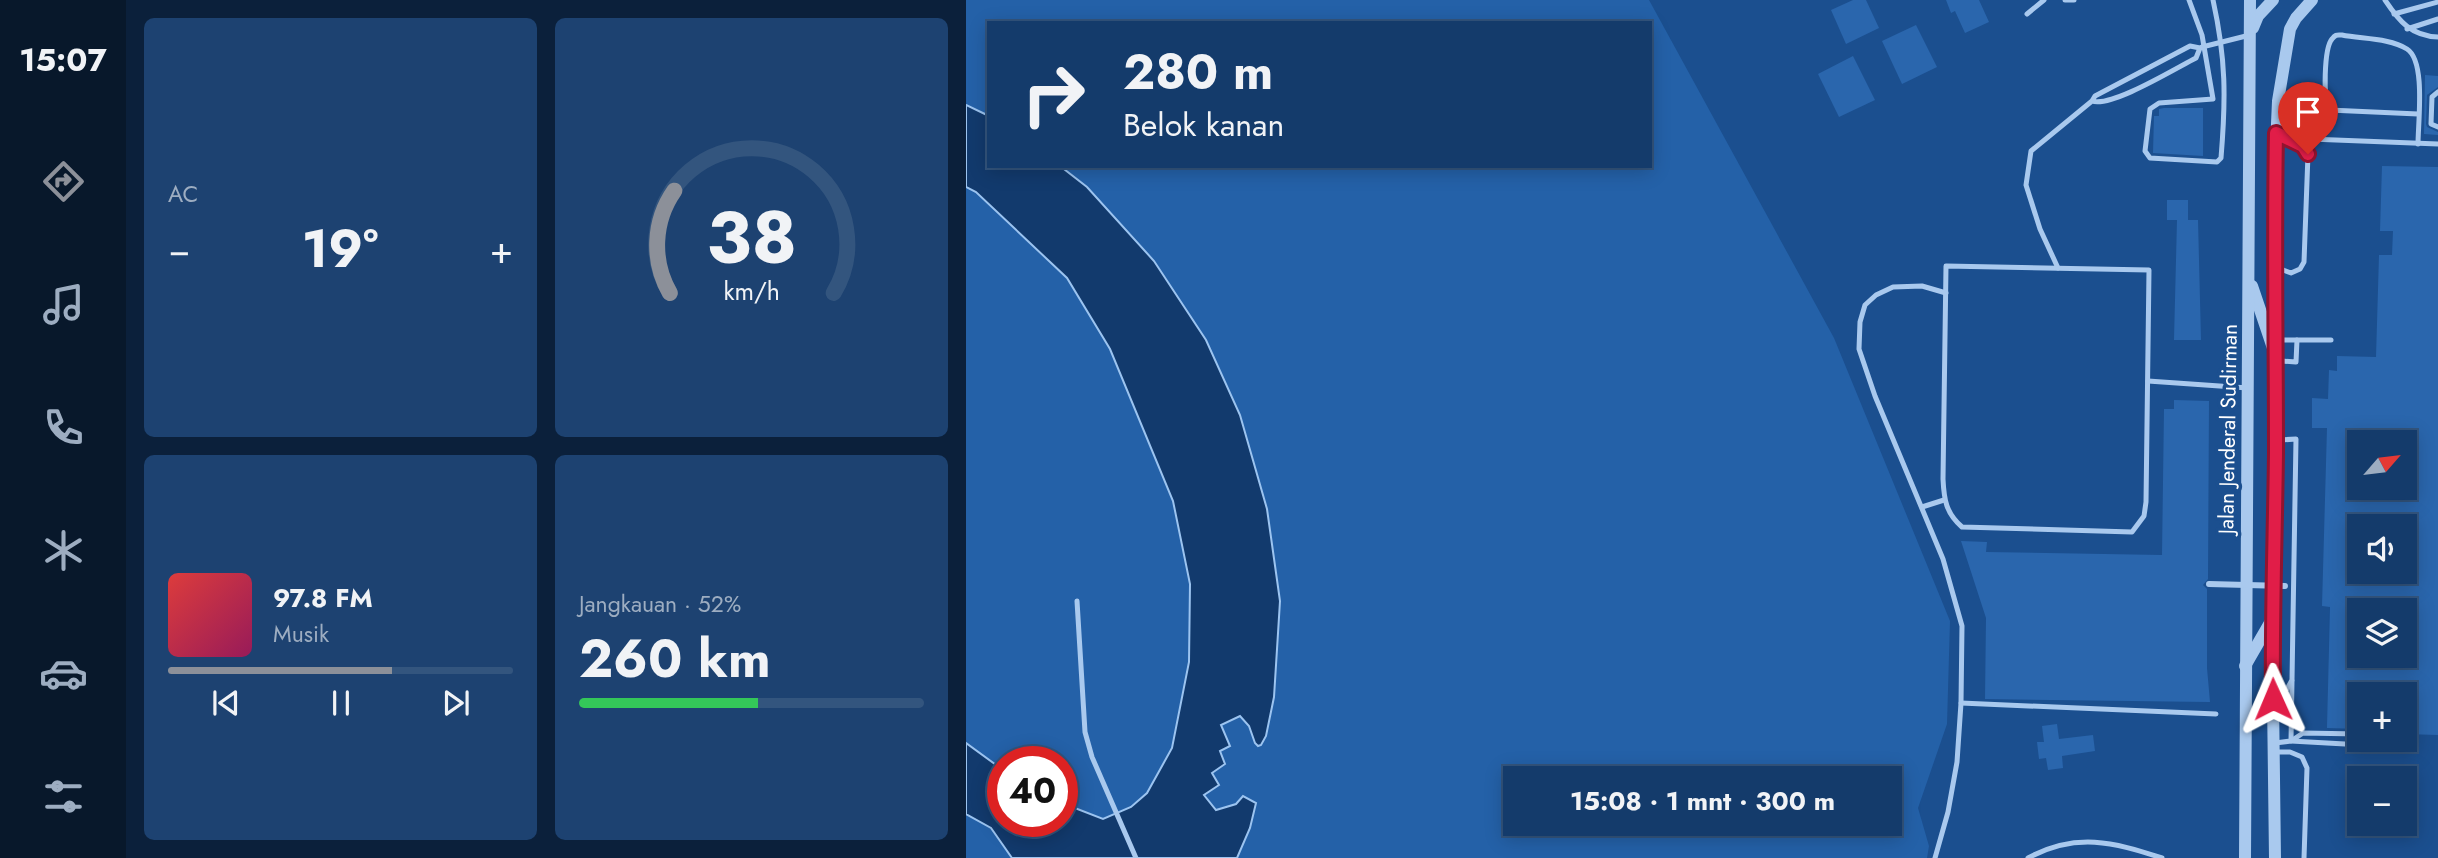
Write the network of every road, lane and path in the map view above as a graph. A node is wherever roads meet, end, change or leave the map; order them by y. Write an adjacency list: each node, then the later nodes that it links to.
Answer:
1 (2044, 0): 11 (lane)
2 (2065, 0): 3 (lane)
3 (2074, 0)
4 (2189, 0): 18 (lane)
5 (2213, 0): 17 (lane)
6 (2250, 0): 15 (street, Jalan Jenderal Sudirman)
7 (2273, 0): 15 (street)
8 (2312, 0): 23 (street)
9 (2385, 0): 12 (lane)
10 (2438, 2): 12 (lane)
11 (2027, 13)
12 (2395, 14): 14 (lane)
13 (2438, 19): 14 (lane)
14 (2407, 29): 16 (lane)
15 (2250, 35): 17 (lane); 28 (street, Jalan Jenderal Sudirman)
16 (2438, 37)
17 (2222, 40): 18 (lane); 18 (lane)
18 (2202, 47): 20 (lane); 20 (lane)
19 (2438, 92): 22 (lane)
20 (2092, 101): 27 (lane)
21 (2418, 114): 21 (lane); 24 (lane)
22 (2438, 127)
23 (2277, 129): 24 (lane); 26 (street); 26 (lane)
24 (2418, 144): 25 (lane)
25 (2438, 144)
26 (2274, 261): 32 (street)
27 (2058, 268): 29 (lane); 33 (lane)
28 (2249, 276): 32 (street); 34 (street, Jalan Jenderal Sudirman)
29 (1946, 292): 35 (lane); 36 (lane)
30 (2330, 340): 31 (lane)
31 (2297, 341): 32 (lane); 32 (lane)
32 (2284, 350): 40 (street); 42 (lane)
33 (2148, 381): 34 (lane); 35 (lane)
34 (2248, 388): 41 (street, Jalan Jenderal Sudirman)
35 (1944, 500): 36 (lane)
36 (1922, 507): 44 (lane)
37 (2209, 584): 38 (street, bridge)
38 (2285, 586)
39 (1077, 601): 50 (lane)
40 (2272, 620): 41 (street); 43 (street)
41 (2245, 666): 54 (street, Jalan Jenderal Sudirman)
42 (2292, 680): 43 (lane); 47 (lane)
43 (2273, 699): 49 (street)
44 (1961, 703): 45 (lane); 51 (lane)
45 (2216, 714)
46 (2347, 734): 47 (lane)
47 (2291, 741): 48 (lane); 49 (lane)
48 (2347, 744)
49 (2275, 747): 55 (street); 56 (lane)
50 (1136, 858)
51 (1935, 858)
52 (2028, 858): 53 (lane)
53 (2162, 858)
54 (2245, 858)
55 (2275, 858)
56 (2304, 858)

